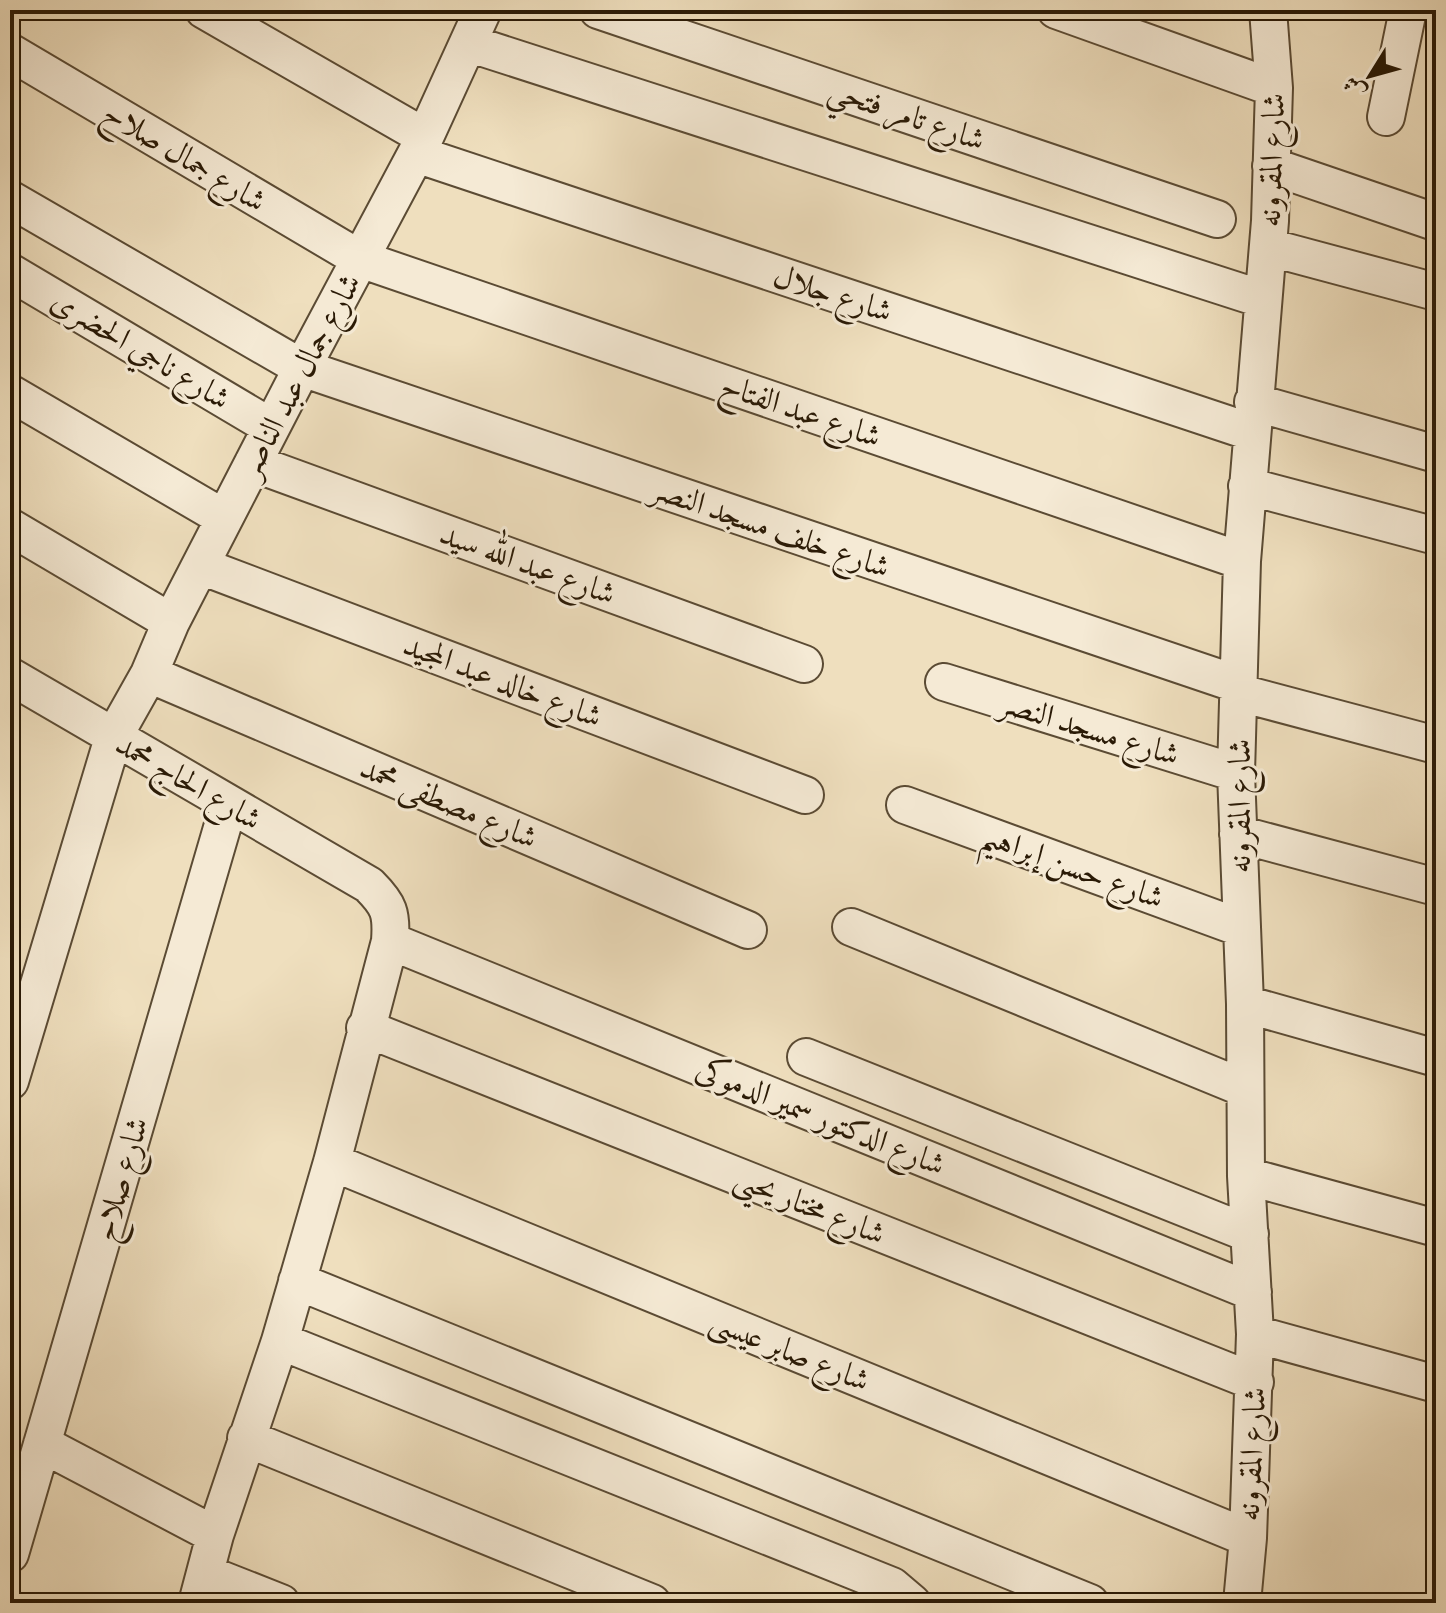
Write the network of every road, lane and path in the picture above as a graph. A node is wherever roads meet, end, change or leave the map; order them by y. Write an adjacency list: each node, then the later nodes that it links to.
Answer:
1 (204, 10): 11 (street, شارع جلال)
2 (483, 10): 7 (street, شارع جمال عبد الناصر)
3 (598, 10): 14 (street, شارع تامر فتحي)
4 (1056, 10): 9 (street)
5 (1268, 10): 9 (street, شارع المقرونه)
6 (1408, 10): 10 (street)
7 (468, 43): 11 (street, شارع جمال عبد الناصر); 20 (street)
8 (10, 52): 17 (street, شارع جمال صلاح)
9 (1274, 88): 12 (street, شارع المقرونه)
10 (1386, 117)
11 (421, 146): 17 (street, شارع جمال عبد الناصر); 23 (street, شارع جلال)
12 (1271, 166): 15 (street); 16 (street, شارع المقرونه)
13 (10, 199): 21 (street, شارع خلف مسجد النصر)
14 (1217, 219)
15 (1432, 221)
16 (1268, 247): 19 (street); 20 (street, شارع المقرونه)
17 (360, 259): 21 (street, شارع جمال عبد الناصر); 31 (street, شارع عبد الفتاح)
18 (10, 272): 24 (street, شارع ناجي الحضرى)
19 (1436, 292)
20 (1262, 299): 23 (street, شارع المقرونه)
21 (302, 368): 24 (street, شارع جمال عبد الناصر); 38 (street, شارع خلف مسجد النصر)
22 (10, 393): 28 (street)
23 (1252, 417): 25 (street, شارع جلال); 27 (street, شارع المقرونه)
24 (271, 427): 26 (street, شارع جمال عبد الناصر)
25 (1436, 454)
26 (253, 463): 28 (street, شارع جمال عبد الناصر); 34 (street, شارع عبد الله سيد)
27 (1247, 486): 30 (street); 31 (street, شارع المقرونه)
28 (224, 518): 32 (street, شارع جمال عبد الناصر)
29 (10, 527): 33 (street)
30 (1436, 536)
31 (1242, 561): 38 (street, شارع المقرونه)
32 (201, 566): 33 (street, شارع جمال عبد الناصر); 42 (street, شارع خالد عبد المجيد)
33 (171, 622): 35 (street, شارع جمال عبد الناصر)
34 (804, 664)
35 (149, 674): 39 (street, شارع جمال عبد الناصر); 49 (street, شارع مصطفى محمد)
36 (10, 676): 39 (street, شارع الحاج محمد)
37 (944, 682): 41 (street, شارع مسجد النصر)
38 (1240, 689): 40 (street, شارع خلف مسجد النصر); 41 (street, شارع المقرونه)
39 (113, 738): 43 (street, شارع الحاج محمد); 55 (street, شارع جمال عبد الناصر)
40 (1436, 745)
41 (1236, 773): 45 (street, شارع المقرونه)
42 (805, 795)
43 (229, 804): 50 (street, شارع الحاج محمد); 68 (street, شارع صلاح)
44 (905, 805): 48 (street, شارع حسن إبراهيم)
45 (1238, 834): 46 (street); 48 (street, شارع المقرونه)
46 (1436, 887)
47 (851, 927): 56 (street)
48 (1241, 928): 51 (street, شارع المقرونه)
49 (748, 930)
50 (390, 941): 52 (street); 62 (street, شارع الدكتور سمير الدموكى)
51 (1245, 1004): 54 (street); 56 (street, شارع المقرونه)
52 (365, 1028): 57 (street); 65 (street, شارع مختار يحيى)
53 (806, 1057): 60 (street)
54 (1436, 1058)
55 (10, 1081)
56 (1244, 1088): 58 (street, شارع المقرونه)
57 (332, 1162): 61 (street); 70 (street, شارع صابر عيسى)
58 (1246, 1176): 59 (street); 60 (street, شارع المقرونه)
59 (1436, 1228)
60 (1250, 1234): 62 (street, شارع المقرونه)
61 (297, 1281): 64 (street); 76 (street)
62 (1253, 1292): 63 (street, شارع المقرونه)
63 (1255, 1334): 65 (street, شارع المقرونه); 66 (street)
64 (280, 1341): 67 (street); 75 (street)
65 (1255, 1382): 70 (street, شارع المقرونه)
66 (1436, 1384)
67 (246, 1438): 69 (street); 74 (street)
68 (42, 1444): 69 (street); 71 (street, شارع صلاح)
69 (215, 1535): 72 (street)
70 (1248, 1538): 77 (street, شارع المقرونه)
71 (10, 1554)
72 (201, 1588): 73 (street)
73 (281, 1603)
74 (652, 1603)
75 (912, 1603)
76 (1090, 1603)
77 (1242, 1603)

